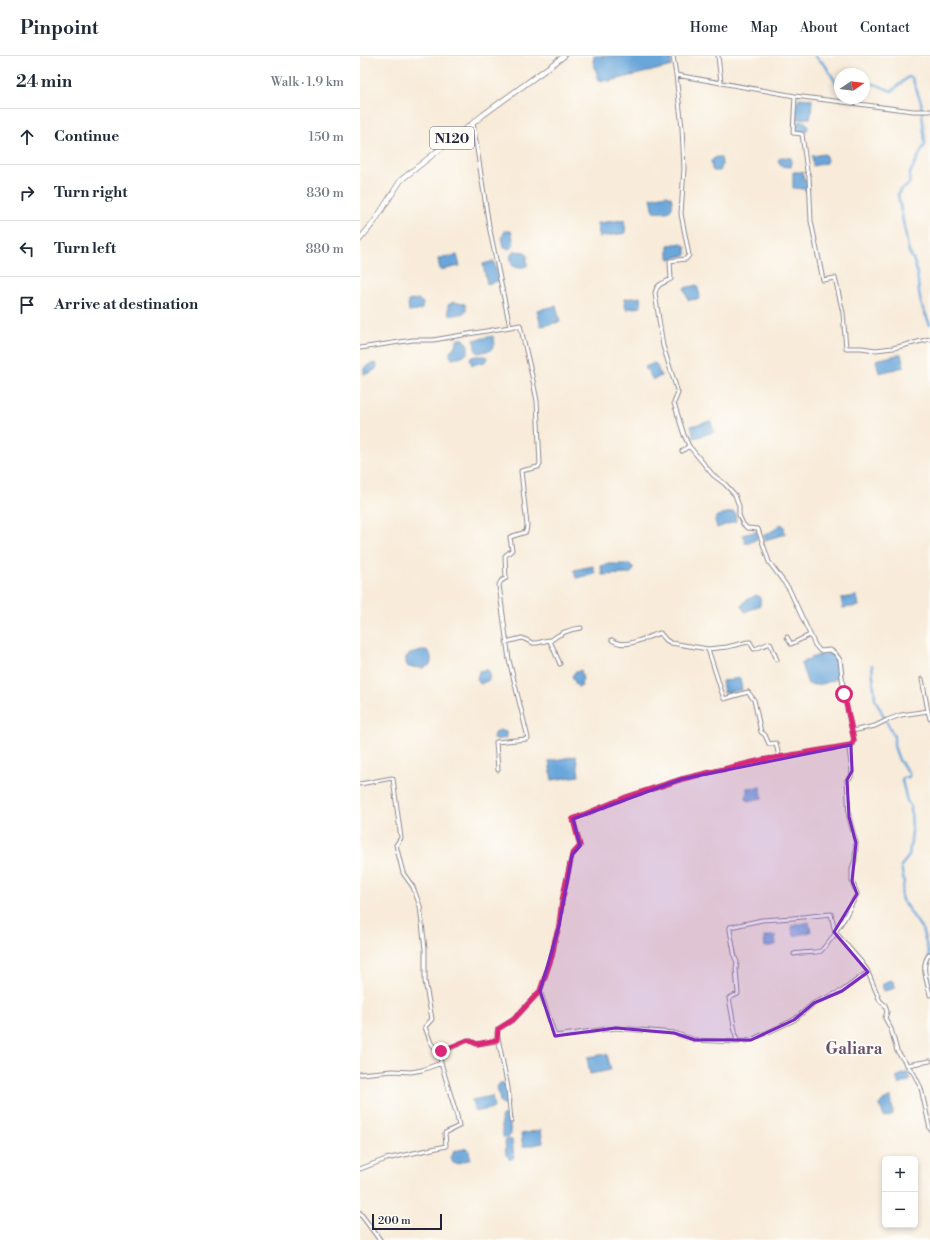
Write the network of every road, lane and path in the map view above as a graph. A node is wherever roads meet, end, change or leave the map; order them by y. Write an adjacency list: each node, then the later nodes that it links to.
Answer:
1 (564, 56): 8 (highway, N120)
2 (673, 56): 4 (street)
3 (718, 56): 5 (street)
4 (676, 75): 5 (street); 13 (street)
5 (721, 82): 6 (street)
6 (795, 96): 7 (street); 11 (street)
7 (930, 111)
8 (473, 123): 9 (highway, N120); 10 (street)
9 (360, 239)
10 (510, 327): 12 (street); 20 (street)
11 (930, 339)
12 (360, 348)
13 (689, 446): 14 (street); 16 (street)
14 (682, 450)
15 (582, 628): 19 (street)
16 (810, 635): 17 (street); 27 (street)
17 (787, 637)
18 (612, 640): 21 (street)
19 (550, 641): 20 (street); 23 (street)
20 (506, 642): 30 (street)
21 (708, 649): 22 (street); 29 (street)
22 (777, 660)
23 (560, 664)
24 (922, 679): 25 (street)
25 (928, 711): 26 (street); 27 (street)
26 (930, 719)
27 (852, 731): 28 (street)
28 (851, 745): 29 (street); 32 (street)
29 (779, 757): 36 (street)
30 (498, 770)
31 (360, 784): 40 (street)
32 (835, 932): 33 (street); 35 (street); 39 (street)
33 (794, 954)
34 (930, 954): 37 (street)
35 (868, 972): 39 (street); 43 (street)
36 (540, 991): 38 (street); 39 (street)
37 (930, 995)
38 (497, 1040): 40 (street); 45 (street)
39 (737, 1042)
40 (439, 1053): 42 (street)
41 (930, 1061): 43 (street)
42 (441, 1063): 44 (street); 47 (street)
43 (907, 1065): 46 (street)
44 (360, 1074)
45 (511, 1121)
46 (930, 1129)
47 (360, 1169)
48 (360, 1213): 49 (main road)
49 (380, 1240)

